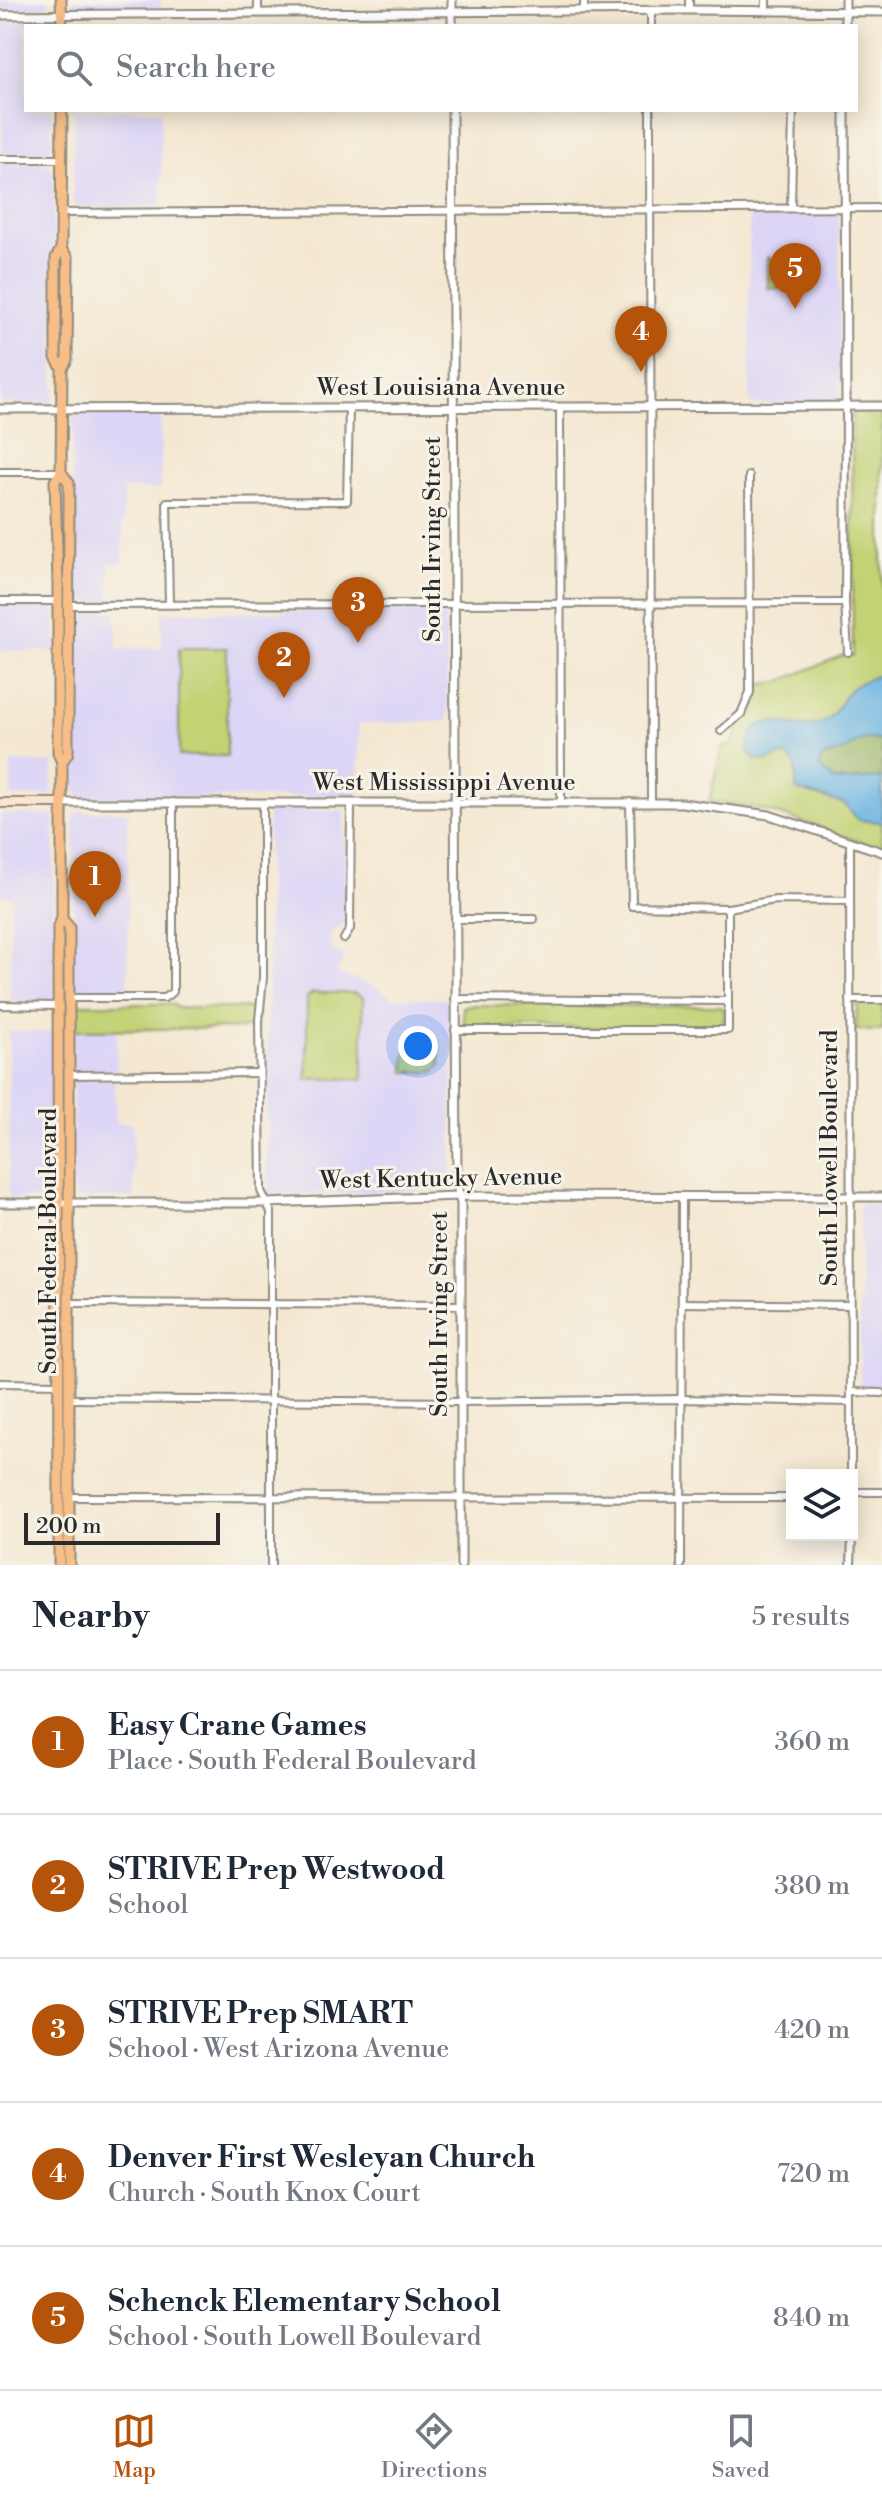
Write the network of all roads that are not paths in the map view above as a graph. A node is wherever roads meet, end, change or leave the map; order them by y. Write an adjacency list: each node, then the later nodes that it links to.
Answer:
1 (61, 0): 17 (main road)
2 (258, 0): 14 (street)
3 (452, 0): 15 (street)
4 (584, 0): 11 (street)
5 (689, 0): 8 (street)
6 (766, 0): 9 (street)
7 (845, 0): 10 (street)
8 (689, 10): 9 (street); 12 (street)
9 (766, 10): 10 (street)
10 (845, 10): 13 (street); 20 (street)
11 (584, 11): 12 (street); 15 (street)
12 (651, 11): 19 (street)
13 (882, 12)
14 (258, 13): 15 (street); 17 (street)
15 (452, 13): 18 (street)
16 (0, 15): 17 (street)
17 (62, 20)
18 (452, 24)
19 (651, 24)
20 (845, 24)
21 (62, 112): 27 (main road, South Federal Boulevard)
22 (452, 112): 32 (street, South Irving Street)
23 (650, 112): 31 (street)
24 (793, 112): 28 (street)
25 (845, 112): 29 (street)
26 (0, 159): 27 (street)
27 (62, 159): 33 (main road, South Federal Boulevard)
28 (791, 208): 29 (street); 31 (street)
29 (845, 208): 30 (street); 34 (street)
30 (882, 208)
31 (649, 210): 32 (street); 38 (street)
32 (452, 211): 33 (street); 41 (street, South Irving Street)
33 (62, 213): 40 (main road, South Federal Boulevard)
34 (846, 406): 35 (street, West Louisiana Avenue); 38 (street, West Louisiana Avenue); 47 (street)
35 (882, 406)
36 (560, 407): 38 (street, West Louisiana Avenue); 41 (street, West Louisiana Avenue); 49 (street)
37 (349, 408): 40 (street, West Louisiana Avenue); 41 (street, West Louisiana Avenue); 48 (street)
38 (650, 408): 50 (street)
39 (0, 409): 40 (street, West Louisiana Avenue)
40 (61, 409): 43 (main road, South Federal Boulevard)
41 (453, 409): 52 (street, South Irving Street)
42 (0, 472): 43 (street)
43 (61, 472): 46 (main road, South Federal Boulevard)
44 (749, 476): 51 (street)
45 (0, 601): 46 (street)
46 (62, 603): 48 (street); 60 (main road, South Federal Boulevard)
47 (845, 603): 51 (street); 53 (street)
48 (169, 604): 52 (street)
49 (561, 605): 50 (street); 52 (street); 56 (street)
50 (652, 605): 51 (street); 58 (street)
51 (749, 605): 54 (street)
52 (454, 606): 63 (street, South Irving Street)
53 (848, 652)
54 (721, 731)
55 (173, 802): 60 (street, West Mississippi Avenue); 62 (street, West Mississippi Avenue); 72 (street)
56 (561, 802): 57 (street, West Mississippi Avenue); 63 (street, West Mississippi Avenue)
57 (630, 802): 58 (street, West Mississippi Avenue); 67 (street)
58 (651, 802): 64 (street, West Mississippi Avenue)
59 (0, 803): 60 (main road, West Mississippi Avenue)
60 (62, 803): 68 (main road, South Federal Boulevard)
61 (351, 803): 62 (street, West Mississippi Avenue); 63 (street, West Mississippi Avenue); 71 (street)
62 (263, 804): 80 (street)
63 (454, 804): 69 (street, South Irving Street)
64 (850, 842): 65 (street, West Mississippi Avenue); 66 (street, South Lowell Boulevard)
65 (882, 852)
66 (850, 901): 67 (street); 74 (street, South Lowell Boulevard)
67 (728, 908): 76 (street)
68 (62, 919): 72 (main road, South Federal Boulevard); 78 (main road, South Federal Boulevard)
69 (455, 919): 70 (street); 73 (street, South Irving Street)
70 (534, 919)
71 (344, 939)
72 (69, 998): 81 (main road, South Federal Boulevard)
73 (455, 999): 76 (street); 79 (street, South Irving Street)
74 (850, 1000): 75 (street); 84 (street, South Lowell Boulevard)
75 (882, 1000)
76 (728, 1001): 79 (street)
77 (0, 1005): 78 (street)
78 (59, 1006): 87 (main road, South Federal Boulevard)
79 (455, 1030): 82 (street, South Irving Street)
80 (259, 1073): 81 (street); 89 (street)
81 (69, 1075): 88 (main road, South Federal Boulevard)
82 (459, 1196): 83 (street, West Kentucky Avenue); 89 (street, West Kentucky Avenue); 93 (street, South Irving Street)
83 (682, 1197): 84 (street, West Kentucky Avenue); 91 (street)
84 (851, 1197): 85 (street, West Kentucky Avenue); 94 (street, South Lowell Boulevard)
85 (882, 1197)
86 (0, 1203): 87 (street, West Kentucky Avenue)
87 (57, 1203): 88 (street, West Kentucky Avenue); 96 (main road, South Federal Boulevard)
88 (69, 1203): 89 (street, West Kentucky Avenue); 90 (main road, South Federal Boulevard)
89 (266, 1203): 92 (street)
90 (70, 1303): 92 (street); 99 (main road, South Federal Boulevard)
91 (682, 1303): 94 (street); 100 (street)
92 (270, 1304): 93 (street); 101 (street)
93 (460, 1305): 102 (street, South Irving Street)
94 (850, 1305): 97 (street, South Lowell Boulevard)
95 (0, 1383): 96 (street)
96 (58, 1384): 113 (main road, South Federal Boulevard)
97 (851, 1392): 98 (street); 103 (street, South Lowell Boulevard)
98 (882, 1393)
99 (69, 1399): 101 (street); 108 (main road, South Federal Boulevard)
100 (680, 1399): 102 (street); 103 (street); 107 (street)
101 (271, 1401): 102 (street); 109 (street)
102 (461, 1402): 111 (street, South Irving Street)
103 (851, 1402): 104 (street, South Lowell Boulevard)
104 (851, 1469)
105 (858, 1492): 106 (street)
106 (882, 1492)
107 (683, 1496): 110 (street); 111 (street); 117 (street)
108 (69, 1497): 109 (street); 114 (main road, South Federal Boulevard)
109 (271, 1498): 111 (street); 115 (street)
110 (786, 1498)
111 (461, 1499): 116 (street, South Irving Street)
112 (852, 1541): 118 (street)
113 (59, 1565)
114 (69, 1565)
115 (271, 1565)
116 (461, 1565)
117 (681, 1565)
118 (851, 1565)

